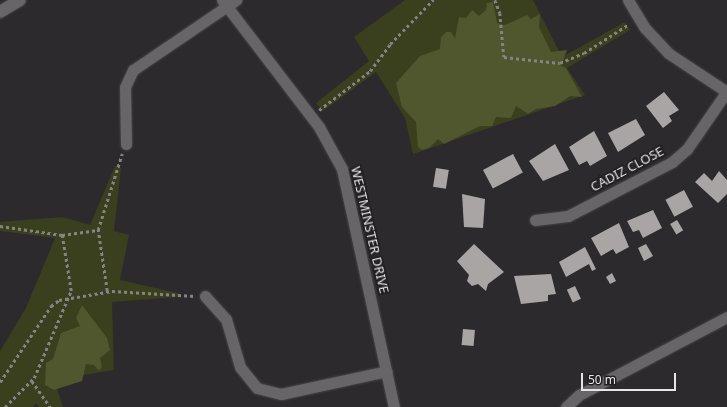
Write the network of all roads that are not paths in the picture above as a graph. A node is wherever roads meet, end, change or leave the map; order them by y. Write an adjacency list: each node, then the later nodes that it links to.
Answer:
1 (20, 0): 4 (main road)
2 (628, 0): 5 (street)
3 (228, 2): 6 (street); 10 (street, WESTMINSTER DRIVE)
4 (0, 12)
5 (727, 92): 7 (street, CADIZ CLOSE)
6 (126, 144)
7 (535, 220)
8 (205, 296): 10 (street)
9 (727, 317): 12 (street)
10 (387, 371): 11 (street, WESTMINSTER DRIVE)
11 (394, 407)
12 (566, 407)

